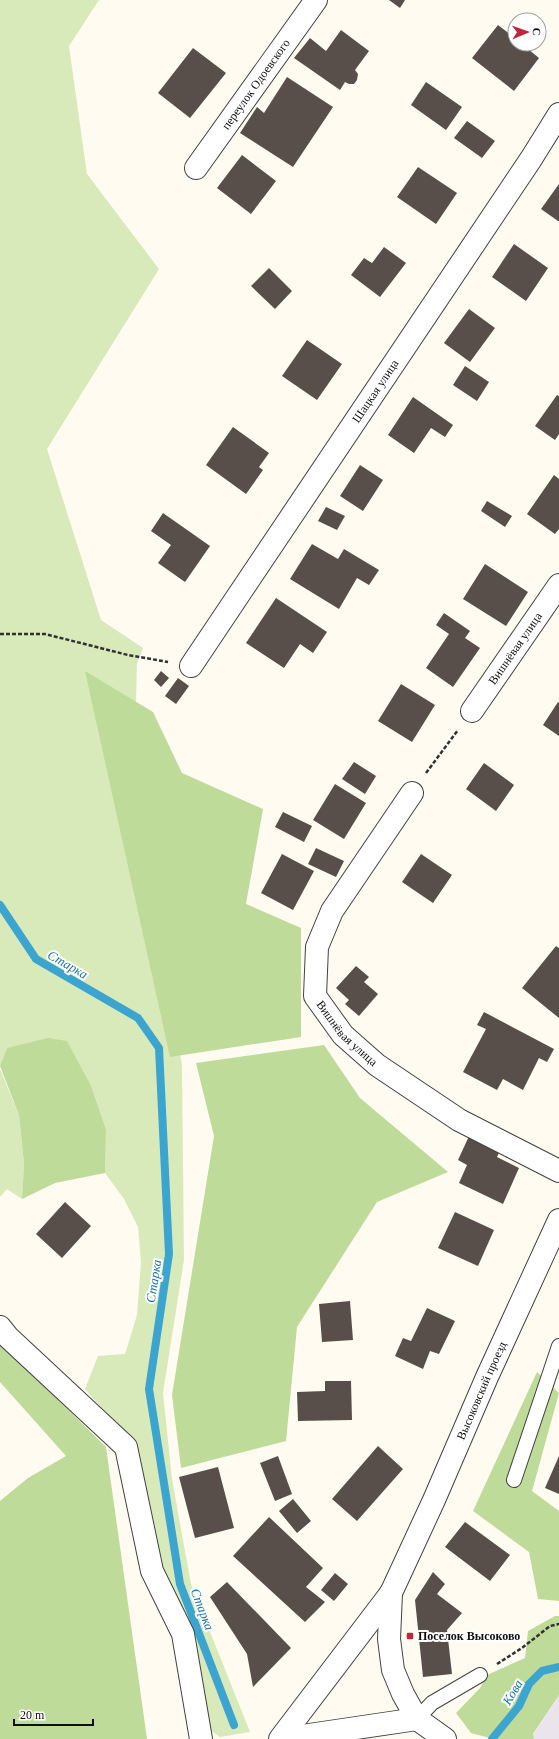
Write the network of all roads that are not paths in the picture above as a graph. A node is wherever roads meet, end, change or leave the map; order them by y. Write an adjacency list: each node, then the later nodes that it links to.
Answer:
1 (316, 0): 3 (street, переулок Одоевского)
2 (559, 114): 5 (street, Шацкая улица)
3 (196, 168)
4 (559, 585): 6 (street, Вишнёвая улица)
5 (191, 666)
6 (472, 711)
7 (412, 793): 8 (street, Вишнёвая улица)
8 (559, 1171)
9 (557, 1234): 13 (street, Высоковский проезд)
10 (0, 1327): 16 (street)
11 (559, 1346): 12 (lane)
12 (514, 1480)
13 (391, 1593): 15 (street); 17 (street)
14 (480, 1675): 15 (lane)
15 (417, 1719): 17 (street); 18 (street)
16 (201, 1739)
17 (281, 1739)
18 (445, 1739)

